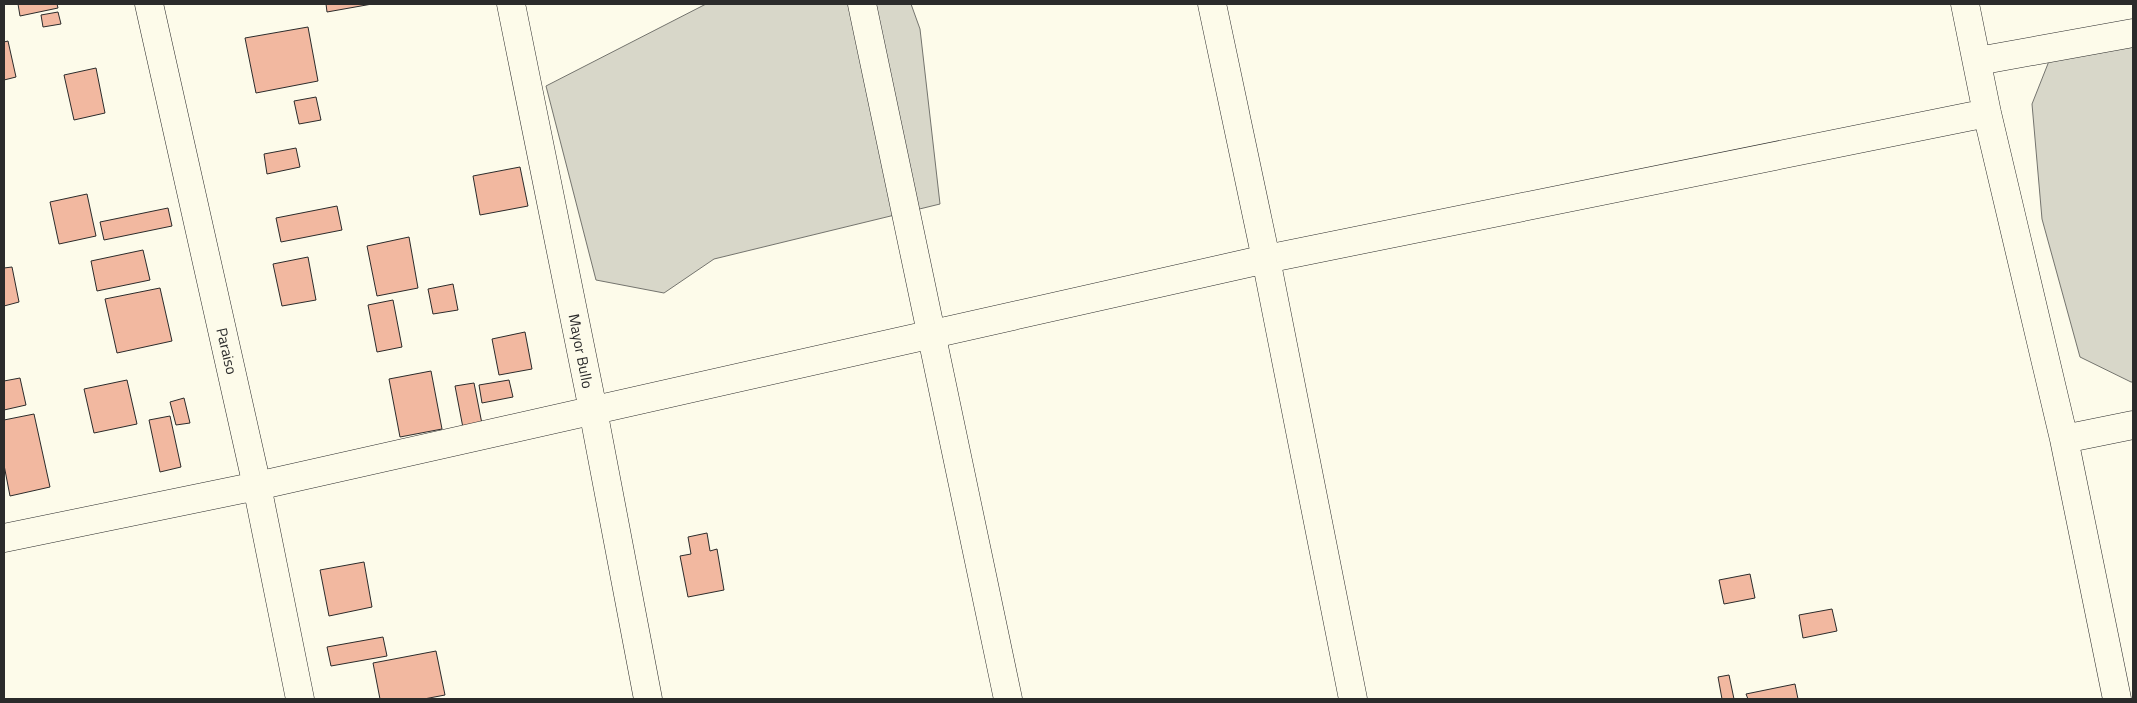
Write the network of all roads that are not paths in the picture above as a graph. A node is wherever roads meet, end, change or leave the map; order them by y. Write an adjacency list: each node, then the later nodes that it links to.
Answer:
1 (149, 4): 14 (street, Paraiso)
2 (511, 4): 11 (street, Mayor Bullo)
3 (862, 4): 10 (street)
4 (1212, 4): 9 (street)
5 (1965, 4): 7 (street)
6 (2133, 33): 7 (street)
7 (1978, 61): 8 (street)
8 (1987, 113): 9 (street); 13 (street)
9 (1266, 259): 10 (street); 19 (street)
10 (932, 334): 11 (street); 18 (street)
11 (593, 410): 14 (street); 17 (street, Mayor Bullo)
12 (2133, 424): 13 (street)
13 (2064, 439): 20 (street)
14 (257, 486): 15 (street); 16 (street, Paraiso)
15 (4, 538)
16 (300, 699)
17 (648, 699)
18 (1008, 699)
19 (1353, 699)
20 (2117, 699)

